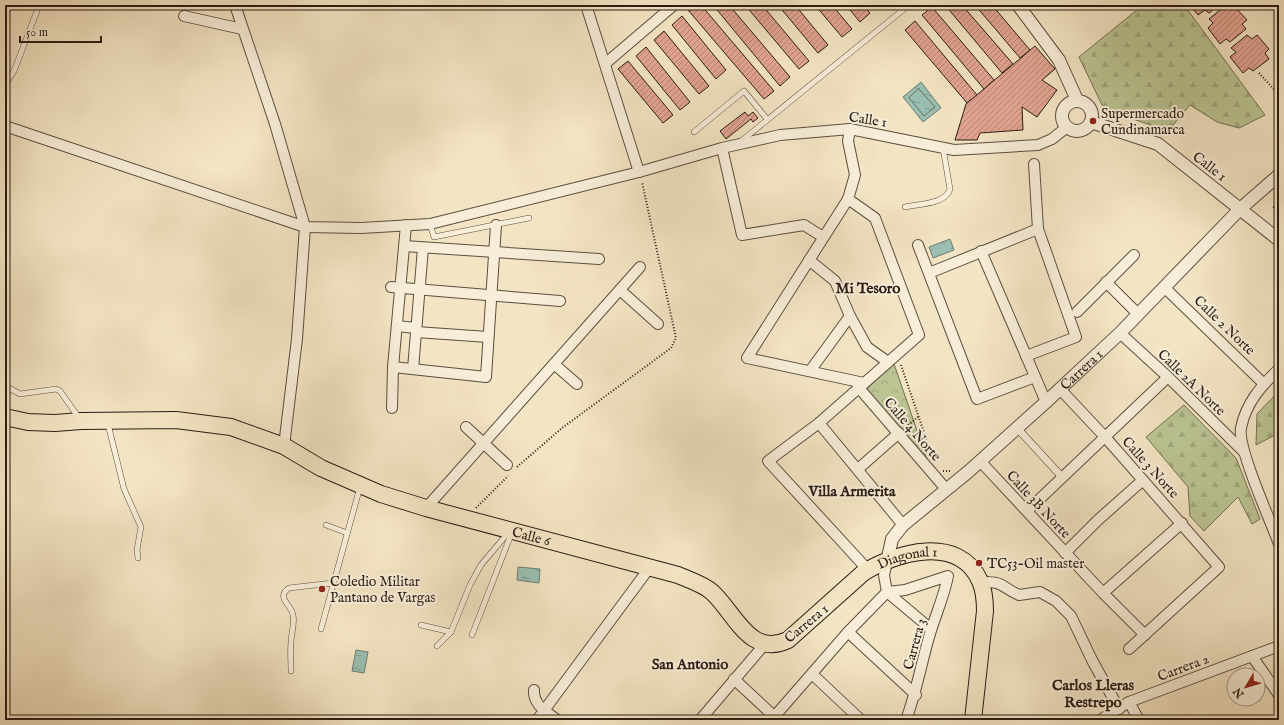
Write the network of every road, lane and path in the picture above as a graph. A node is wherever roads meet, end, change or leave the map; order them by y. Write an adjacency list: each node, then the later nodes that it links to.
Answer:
1 (235, 5): 8 (street)
2 (586, 5): 9 (street)
3 (674, 5): 9 (street)
4 (908, 5): 14 (lane)
5 (1018, 5): 13 (street)
6 (37, 10): 11 (lane)
7 (184, 16): 8 (street)
8 (242, 29): 33 (street)
9 (606, 64): 24 (street)
10 (1259, 73): 12 (path)
11 (5, 85)
12 (1279, 95)
13 (1077, 100): 15 (street); 17 (street)
14 (768, 118): 19 (lane); 20 (lane)
15 (1091, 122): 17 (street); 28 (street, Calle 1)
16 (5, 126): 33 (street, Calle 1)
17 (1067, 127): 22 (street, Calle 1)
18 (850, 129): 20 (street, Calle 1); 22 (street, Calle 1); 26 (street)
19 (694, 132)
20 (738, 144): 21 (street, Calle 1)
21 (722, 148): 24 (street, Calle 1); 35 (street)
22 (943, 148): 27 (lane)
23 (1034, 164): 34 (street)
24 (639, 172): 30 (street, Calle 1); 93 (path)
25 (1279, 175): 28 (street, Carrera 1)
26 (848, 199): 35 (street); 62 (street)
27 (905, 207)
28 (1240, 209): 36 (street, Calle 1); 49 (street, Carrera 1)
29 (529, 218): 32 (lane)
30 (430, 224): 31 (street, Calle 1); 32 (lane)
31 (406, 225): 33 (street, Calle 1); 38 (street)
32 (496, 225): 41 (street)
33 (305, 227): 89 (street)
34 (1038, 229): 40 (street); 63 (street)
35 (823, 237): 44 (street)
36 (1279, 240)
37 (918, 245): 46 (street)
38 (404, 246): 39 (street); 48 (street)
39 (424, 248): 41 (street); 50 (street)
40 (981, 251): 46 (street); 63 (street)
41 (495, 254): 43 (street); 52 (street)
42 (1134, 255): 47 (street)
43 (600, 259)
44 (809, 260): 56 (street); 69 (street)
45 (640, 267): 51 (street)
46 (929, 273): 70 (street)
47 (1106, 282): 54 (street); 55 (street)
48 (396, 288): 50 (street); 58 (street)
49 (1165, 288): 55 (street, Carrera 1); 73 (street, Calle 2 Norte)
50 (420, 289): 52 (street); 59 (street)
51 (620, 290): 57 (street); 65 (street)
52 (491, 295): 53 (street); 61 (street)
53 (560, 301)
54 (1077, 312)
55 (1138, 314): 60 (street, Carrera 1)
56 (850, 316): 64 (street); 69 (street)
57 (658, 324)
58 (397, 326): 59 (street); 66 (street)
59 (416, 330): 61 (street); 67 (street)
60 (1120, 333): 71 (street, Calle 2A Norte); 76 (street, Carrera 1)
61 (488, 337): 67 (street)
62 (897, 354): 64 (street); 79 (path)
63 (1026, 356): 70 (street)
64 (888, 362): 75 (street)
65 (554, 364): 72 (street); 88 (street)
66 (393, 367): 67 (street); 78 (street)
67 (413, 369)
68 (1279, 369): 73 (street)
69 (810, 371): 75 (street)
70 (1035, 377): 77 (street)
71 (1168, 377): 87 (street); 90 (street, Calle 2A Norte)
72 (577, 384)
73 (1264, 384): 90 (street)
74 (5, 386): 81 (lane)
75 (861, 386): 83 (street); 86 (street, Calle 4 Norte)
76 (1060, 389): 77 (street, Carrera 1); 87 (street, Calle 3 Norte)
77 (1046, 402): 85 (street, Carrera 1)
78 (392, 408)
79 (918, 416): 86 (path); 91 (path)
80 (5, 417): 81 (main road, Calle 6)
81 (81, 421): 82 (main road, Calle 6)
82 (107, 421): 89 (main road, Calle 6); 112 (lane)
83 (819, 424): 95 (street); 115 (street)
84 (466, 427): 88 (street)
85 (1017, 428): 92 (street, Carrera 1); 98 (street)
86 (900, 433): 95 (street); 101 (street, Calle 4 Norte)
87 (1106, 438): 98 (street); 99 (street, Calle 3 Norte)
88 (484, 443): 93 (street); 102 (street)
89 (284, 446): 100 (main road, Calle 6)
90 (1244, 452): 110 (street)
91 (932, 458)
92 (980, 461): 96 (street, Carrera 1); 103 (street, Calle 3B Norte)
93 (510, 467)
94 (938, 469): 96 (path)
95 (858, 470): 107 (street)
96 (968, 472): 101 (street, Carrera 1)
97 (509, 475): 104 (path)
98 (1062, 477): 103 (street)
99 (1143, 480): 105 (street, Calle 3 Norte); 111 (street)
100 (360, 486): 102 (main road, Calle 6); 109 (lane)
101 (946, 489): 107 (street, Carrera 1)
102 (426, 508): 104 (main road, Calle 6)
103 (1027, 511): 111 (street, Calle 3B Norte)
104 (465, 519): 108 (main road, Calle 6)
105 (1182, 523): 119 (street); 126 (street, Calle 3 Norte)
106 (326, 525): 109 (lane)
107 (903, 525): 113 (street, Carrera 1)
108 (511, 531): 114 (main road, Calle 6); 123 (lane); 125 (lane)
109 (347, 533): 117 (lane)
110 (1279, 544)
111 (1066, 553): 119 (street, Calle 3B Norte)
112 (138, 558)
113 (887, 562): 115 (main road, Diagonal 1); 116 (main road, Diagonal 1); 118 (street)
114 (650, 567): 127 (main road, Calle 6); 140 (street)
115 (865, 572): 127 (main road, Carrera 1)
116 (981, 582): 139 (street); 147 (main road)
117 (333, 583): 122 (lane); 132 (lane)
118 (887, 592): 121 (street); 121 (street, Carrera 3); 124 (street)
119 (1103, 593): 126 (street, Calle 3B Norte)
120 (421, 625): 123 (lane)
121 (931, 628): 136 (street, Carrera 3)
122 (321, 629)
123 (451, 632): 128 (lane)
124 (848, 632): 133 (street); 136 (street)
125 (472, 635)
126 (1145, 635): 130 (street)
127 (764, 645): 134 (street, Carrera 1)
128 (437, 646)
129 (1279, 646): 131 (street, Carrera 2)
130 (1129, 649)
131 (1252, 656): 137 (street); 138 (street, Carrera 2)
132 (291, 671)
133 (812, 674): 141 (street); 145 (street)
134 (734, 679): 141 (street); 144 (street, Carrera 1)
135 (534, 690): 140 (street)
136 (916, 695): 146 (street, Carrera 3)
137 (1279, 695)
138 (1129, 702): 139 (street, Carrera 2); 149 (street)
139 (1119, 708): 148 (street, Carrera 2)
140 (544, 709): 142 (street); 143 (street)
141 (776, 718)
142 (537, 720)
143 (557, 720)
144 (700, 720)
145 (861, 720)
146 (906, 720)
147 (973, 720)
148 (1100, 720)
149 (1139, 720)

